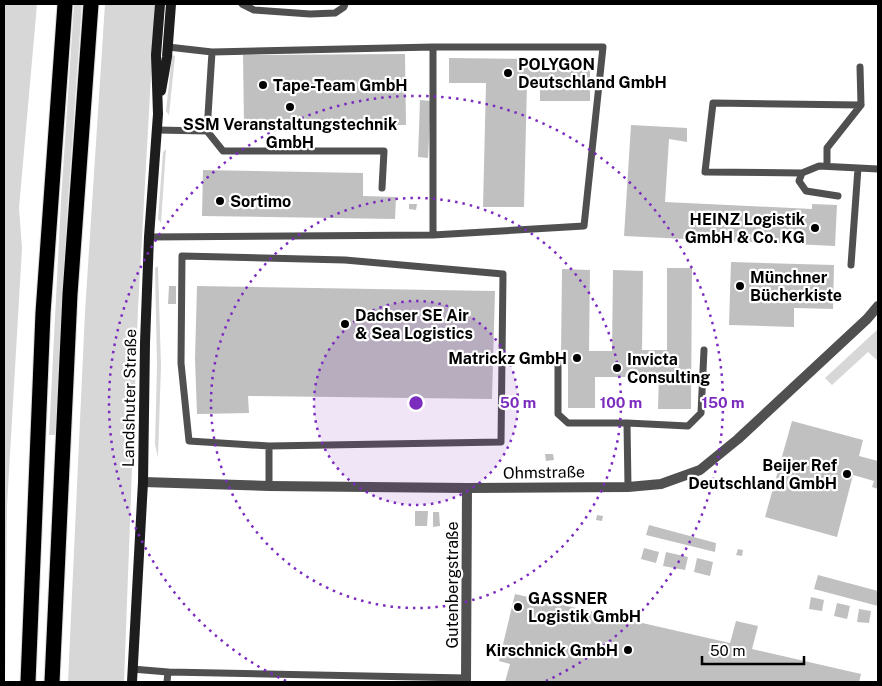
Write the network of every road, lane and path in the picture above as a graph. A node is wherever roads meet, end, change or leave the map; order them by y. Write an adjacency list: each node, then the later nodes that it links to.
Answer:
1 (65, 4): 37 (highway)
2 (91, 4): 38 (highway)
3 (160, 4): 12 (main road, Landshuter Straße)
4 (170, 4): 7 (main road, Landshuter Straße)
5 (242, 4): 6 (lane)
6 (345, 4)
7 (168, 47): 9 (lane); 12 (main road, Landshuter Straße)
8 (433, 47): 9 (lane); 21 (lane); 21 (lane)
9 (212, 52): 14 (lane)
10 (860, 66): 11 (lane)
11 (861, 105): 15 (lane); 18 (lane)
12 (158, 114): 13 (main road, Landshuter Straße)
13 (157, 130): 14 (lane); 22 (main road, Landshuter Straße)
14 (206, 131): 19 (lane)
15 (827, 166): 16 (lane); 18 (lane)
16 (858, 168): 17 (lane); 23 (lane)
17 (878, 170)
18 (802, 173): 20 (lane)
19 (382, 188)
20 (838, 196)
21 (433, 234): 22 (lane)
22 (149, 237): 29 (main road, Landshuter Straße)
23 (852, 265)
24 (878, 306): 31 (street, Ohmstraße)
25 (704, 350): 27 (lane)
26 (558, 361): 27 (lane)
27 (627, 423): 31 (lane)
28 (269, 446): 28 (lane); 30 (lane)
29 (143, 482): 30 (street, Ohmstraße); 33 (main road, Landshuter Straße)
30 (269, 486): 32 (street, Ohmstraße)
31 (628, 487): 32 (street, Ohmstraße)
32 (468, 488): 36 (street, Gutenbergstraße)
33 (132, 669): 34 (lane); 39 (main road, Landshuter Straße)
34 (168, 672): 35 (lane); 40 (lane)
35 (434, 680): 36 (lane)
36 (466, 680)
37 (28, 682)
38 (52, 682)
39 (132, 682)
40 (167, 682)

